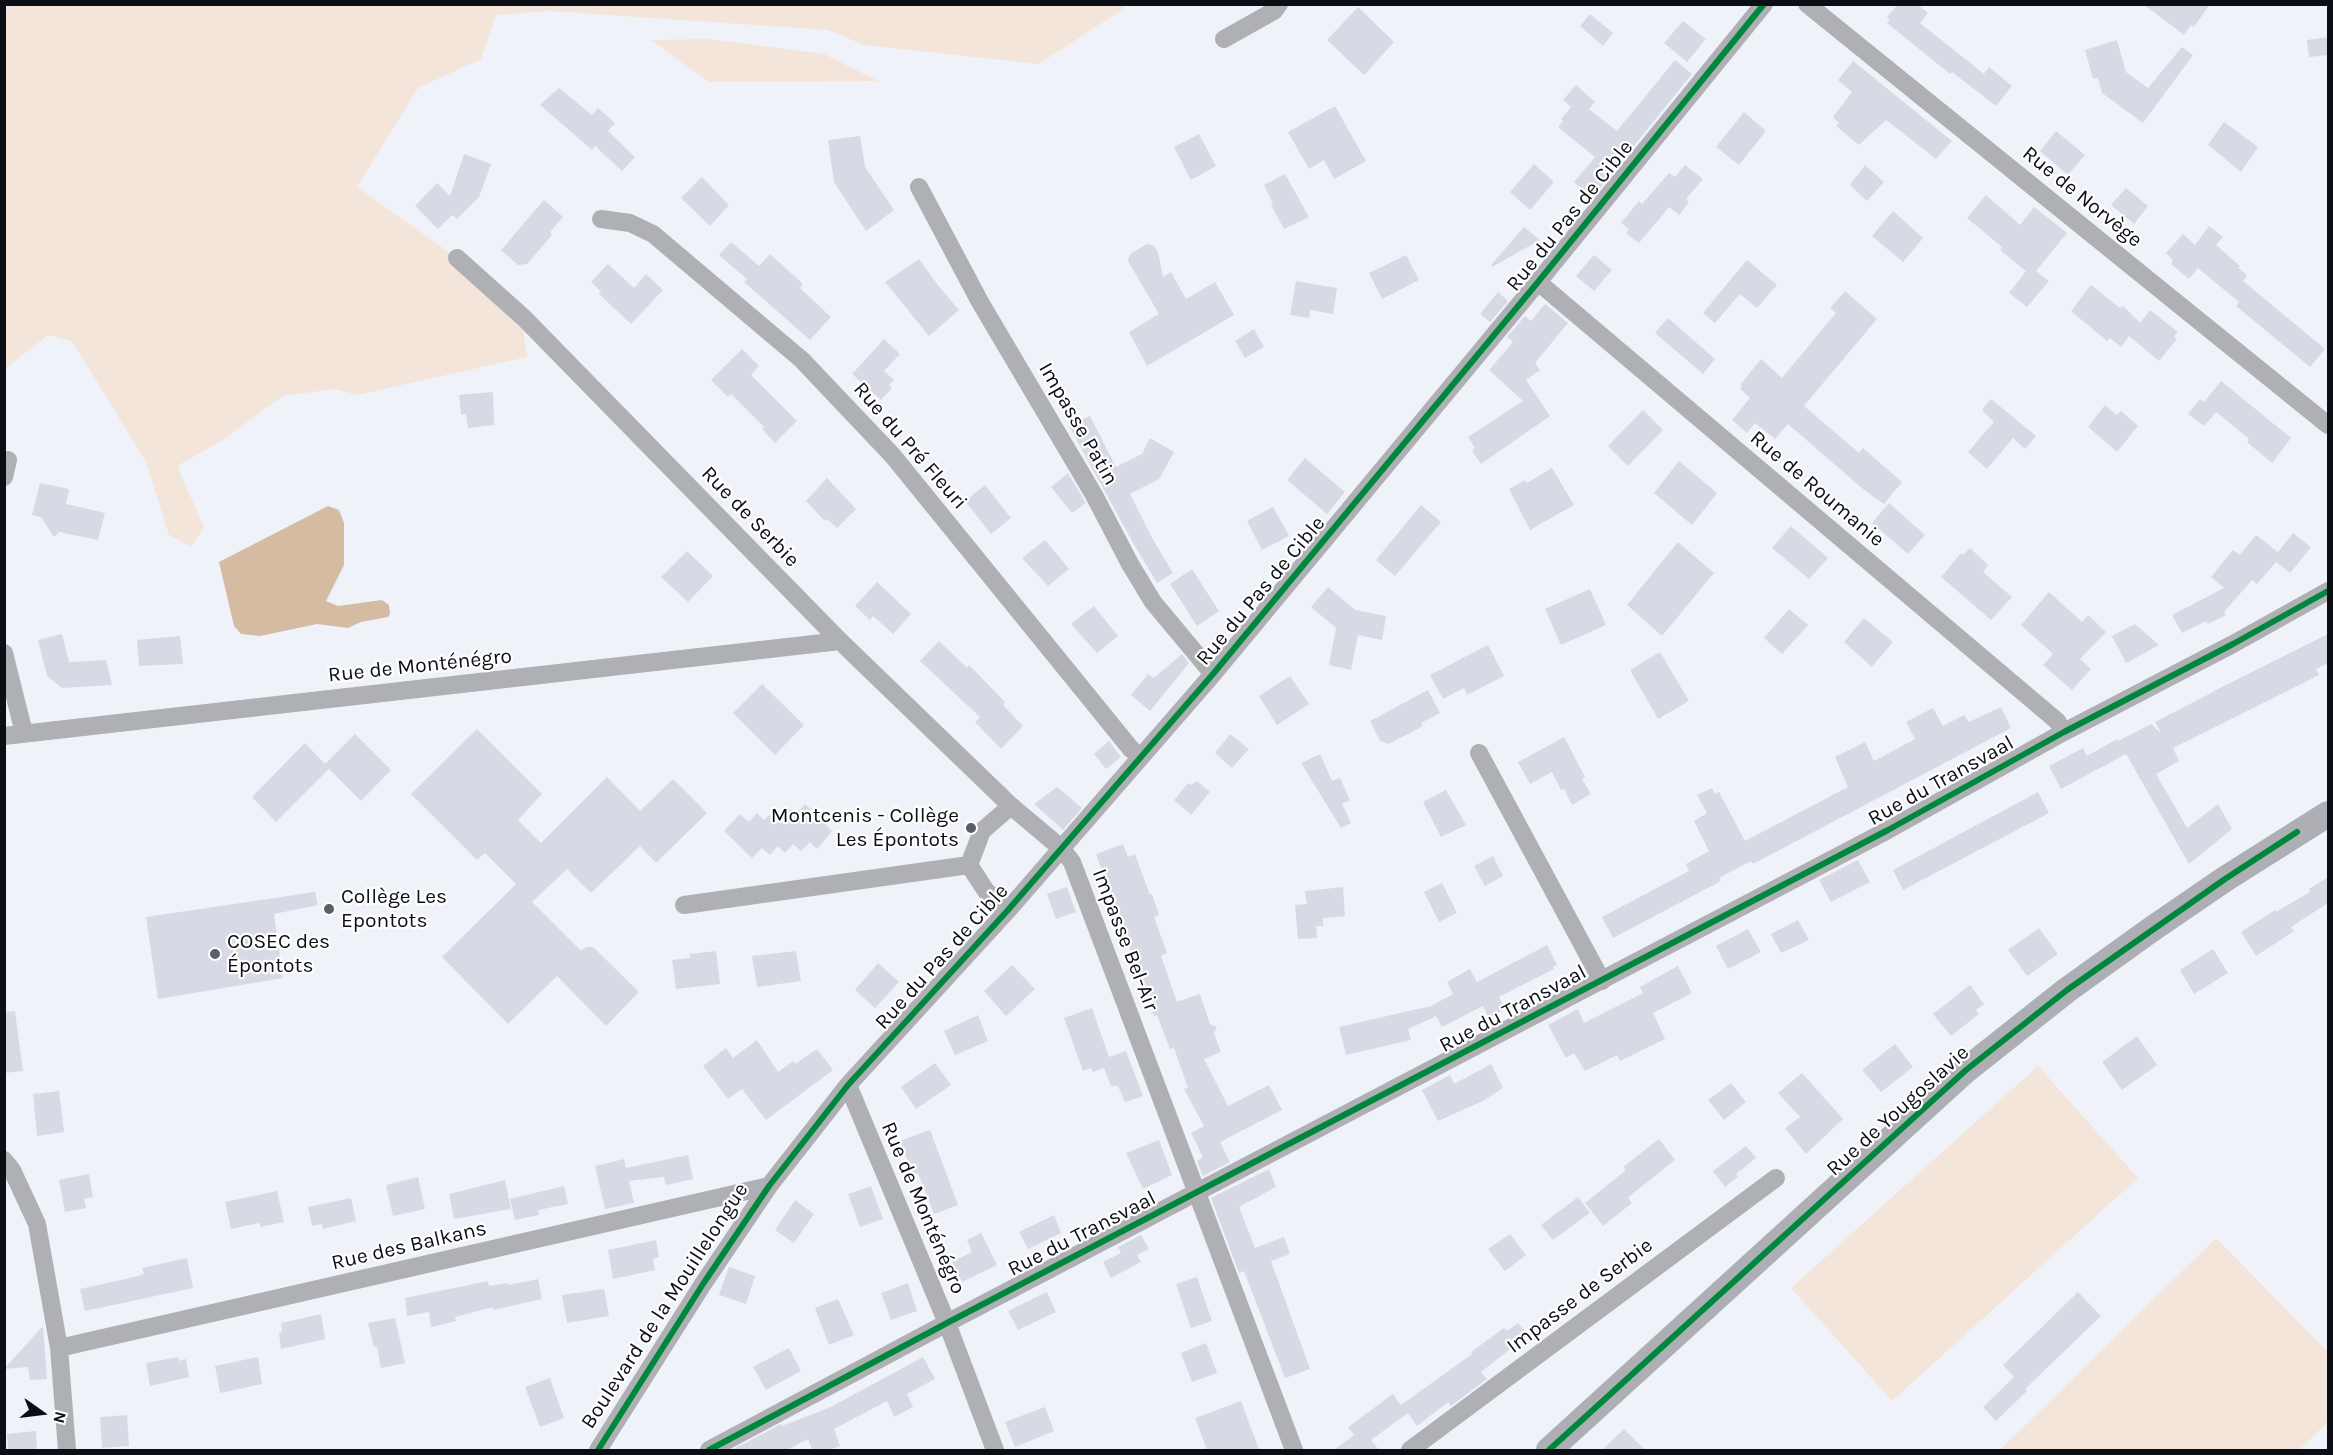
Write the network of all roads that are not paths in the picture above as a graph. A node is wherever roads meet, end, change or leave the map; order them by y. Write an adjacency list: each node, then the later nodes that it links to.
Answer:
1 (1279, 4): 4 (street)
2 (1764, 4): 8 (street, Rue du Pas de Cible)
3 (1807, 4): 9 (street, Rue de Norvège)
4 (1224, 39)
5 (919, 187): 13 (street, Impasse Patin)
6 (601, 219): 18 (street, Rue du Pré Fleuri)
7 (457, 258): 11 (street, Rue de Serbie)
8 (1538, 282): 13 (street, Rue du Pas de Cible); 14 (street, Rue de Roumanie)
9 (2328, 425)
10 (2328, 591): 14 (street, Rue du Transvaal)
11 (840, 641): 15 (street, Rue de Monténégro); 19 (street, Rue de Serbie)
12 (4, 653): 15 (street)
13 (1214, 674): 18 (street, Rue du Pas de Cible)
14 (2064, 732): 25 (street, Rue du Transvaal)
15 (24, 734): 16 (street, Rue de Monténégro)
16 (4, 736)
17 (1479, 753): 25 (street, Rue du Transvaal)
18 (1141, 757): 21 (street, Rue du Pas de Cible)
19 (1011, 807): 21 (street, Impasse Bel-Air); 22 (street)
20 (2328, 814): 39 (main road, Rue de Yougoslavie)
21 (1061, 848): 24 (street, Rue du Pas de Cible); 30 (street, Impasse Bel-Air)
22 (969, 865): 23 (street); 24 (street)
23 (684, 905)
24 (1008, 910): 26 (street, Rue du Pas de Cible)
25 (1602, 981): 30 (street, Rue du Transvaal)
26 (848, 1085): 29 (street, Rue du Pas de Cible); 31 (street, Rue de Monténégro)
27 (4, 1160): 32 (street)
28 (1776, 1178): 38 (street, Impasse de Serbie)
29 (769, 1186): 32 (street, Rue des Balkans); 34 (street, Boulevard de la Mouillelongue)
30 (1196, 1193): 31 (street, Rue du Transvaal); 37 (street, Impasse Bel-Air)
31 (947, 1323): 35 (street, Rue du Transvaal); 36 (street, Rue de Monténégro)
32 (60, 1348): 33 (street)
33 (67, 1450)
34 (598, 1450)
35 (709, 1450)
36 (995, 1450)
37 (1294, 1450)
38 (1410, 1450)
39 (1549, 1450)

